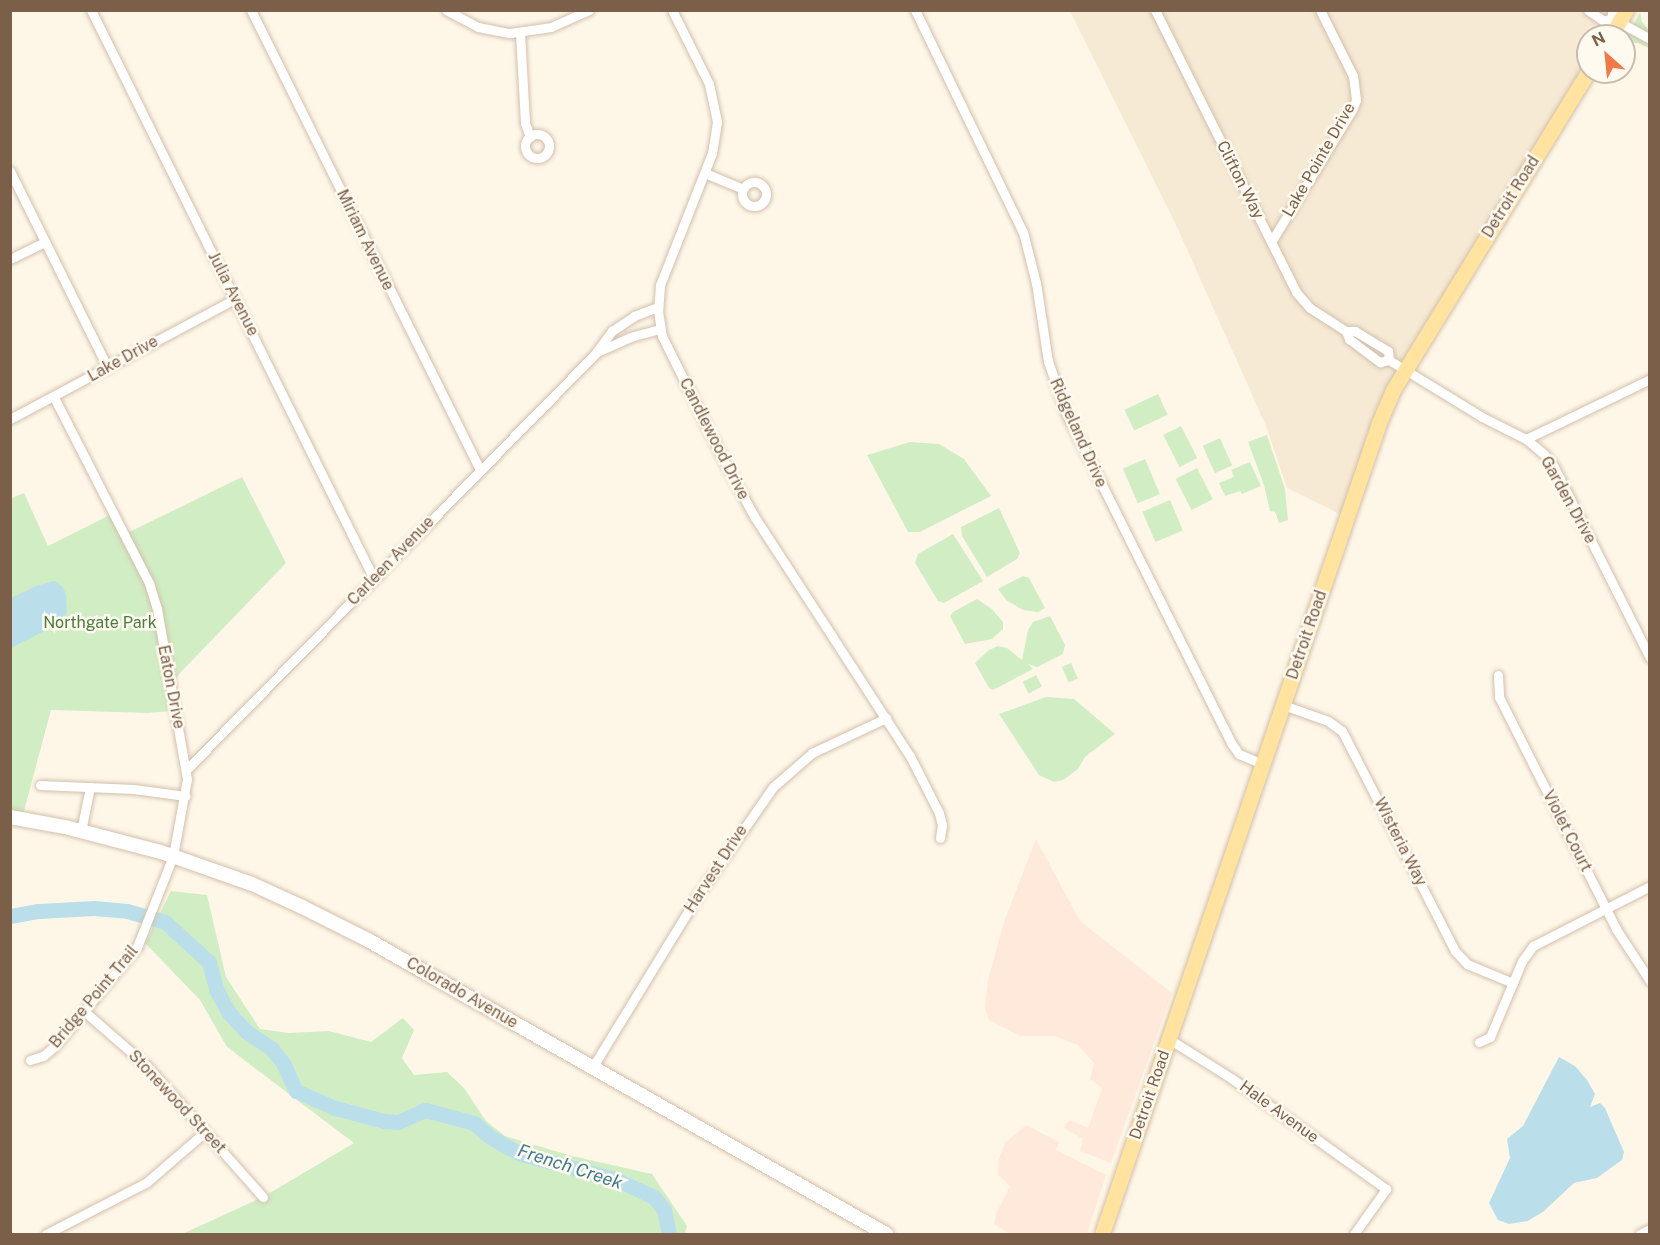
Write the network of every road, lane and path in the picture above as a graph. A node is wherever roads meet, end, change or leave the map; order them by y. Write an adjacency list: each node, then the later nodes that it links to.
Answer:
1 (91, 10): 21 (street, Julia Avenue)
2 (251, 10): 31 (street, Miriam Avenue)
3 (446, 10): 11 (street)
4 (589, 10): 11 (street)
5 (672, 10): 16 (street, Candlewood Drive)
6 (915, 10): 37 (street, Ridgeland Drive)
7 (1155, 10): 19 (street, Clifton Way)
8 (1320, 10): 19 (street, Lake Pointe Drive)
9 (1588, 10): 10 (street)
10 (1617, 15): 12 (street)
11 (520, 33): 14 (street)
12 (1650, 39)
13 (1581, 84): 26 (main road, Detroit Road)
14 (530, 137)
15 (10, 171): 18 (street)
16 (705, 174): 17 (street); 22 (street, Candlewood Drive)
17 (743, 189)
18 (45, 242): 20 (street); 25 (street)
19 (1271, 242): 26 (street, Clifton Way)
20 (10, 259)
21 (235, 299): 25 (street, Lake Drive); 32 (street, Julia Avenue)
22 (658, 307): 23 (street, Candlewood Drive); 24 (street, Carleen Avenue)
23 (660, 329): 24 (street, Carleen Avenue); 36 (street, Candlewood Drive)
24 (595, 354): 31 (street, Carleen Avenue)
25 (108, 368): 28 (street, Lake Drive)
26 (1406, 369): 30 (street, Garden Drive); 35 (main road, Detroit Road)
27 (1650, 379): 30 (street)
28 (54, 397): 29 (street, Lake Drive); 38 (street, Eaton Drive)
29 (10, 419)
30 (1526, 439): 33 (street, Garden Drive)
31 (480, 470): 32 (street, Carleen Avenue)
32 (374, 579): 38 (street, Carleen Avenue)
33 (1650, 658)
34 (1498, 675): 47 (street, Violet Court)
35 (1283, 705): 37 (main road, Detroit Road); 49 (street, Wisteria Way)
36 (886, 718): 44 (street, Candlewood Drive); 54 (street, Harvest Drive)
37 (1263, 764): 51 (main road, Detroit Road)
38 (187, 769): 41 (street, Eaton Drive)
39 (40, 785): 40 (street)
40 (90, 787): 41 (street); 43 (street)
41 (186, 796): 45 (street, Eaton Drive)
42 (10, 818): 43 (main road, Colorado Avenue)
43 (81, 831): 45 (main road, Colorado Avenue)
44 (940, 838)
45 (173, 856): 50 (street, Bridge Point Trail); 54 (main road, Colorado Avenue)
46 (1650, 886): 47 (street)
47 (1606, 908): 48 (street, Violet Court); 49 (street)
48 (1650, 981)
49 (1513, 983): 52 (street)
50 (85, 1012): 53 (street, Bridge Point Trail); 55 (street, Stonewood Street)
51 (1169, 1039): 60 (main road, Detroit Road); 61 (street, Hale Avenue)
52 (1479, 1042)
53 (30, 1060)
54 (592, 1068): 59 (main road, Colorado Avenue)
55 (205, 1132): 56 (street, Stonewood Street); 58 (street)
56 (263, 1197)
57 (1650, 1229): 62 (street)
58 (46, 1234)
59 (886, 1234)
60 (1102, 1234)
61 (1354, 1234)
62 (1640, 1234)

